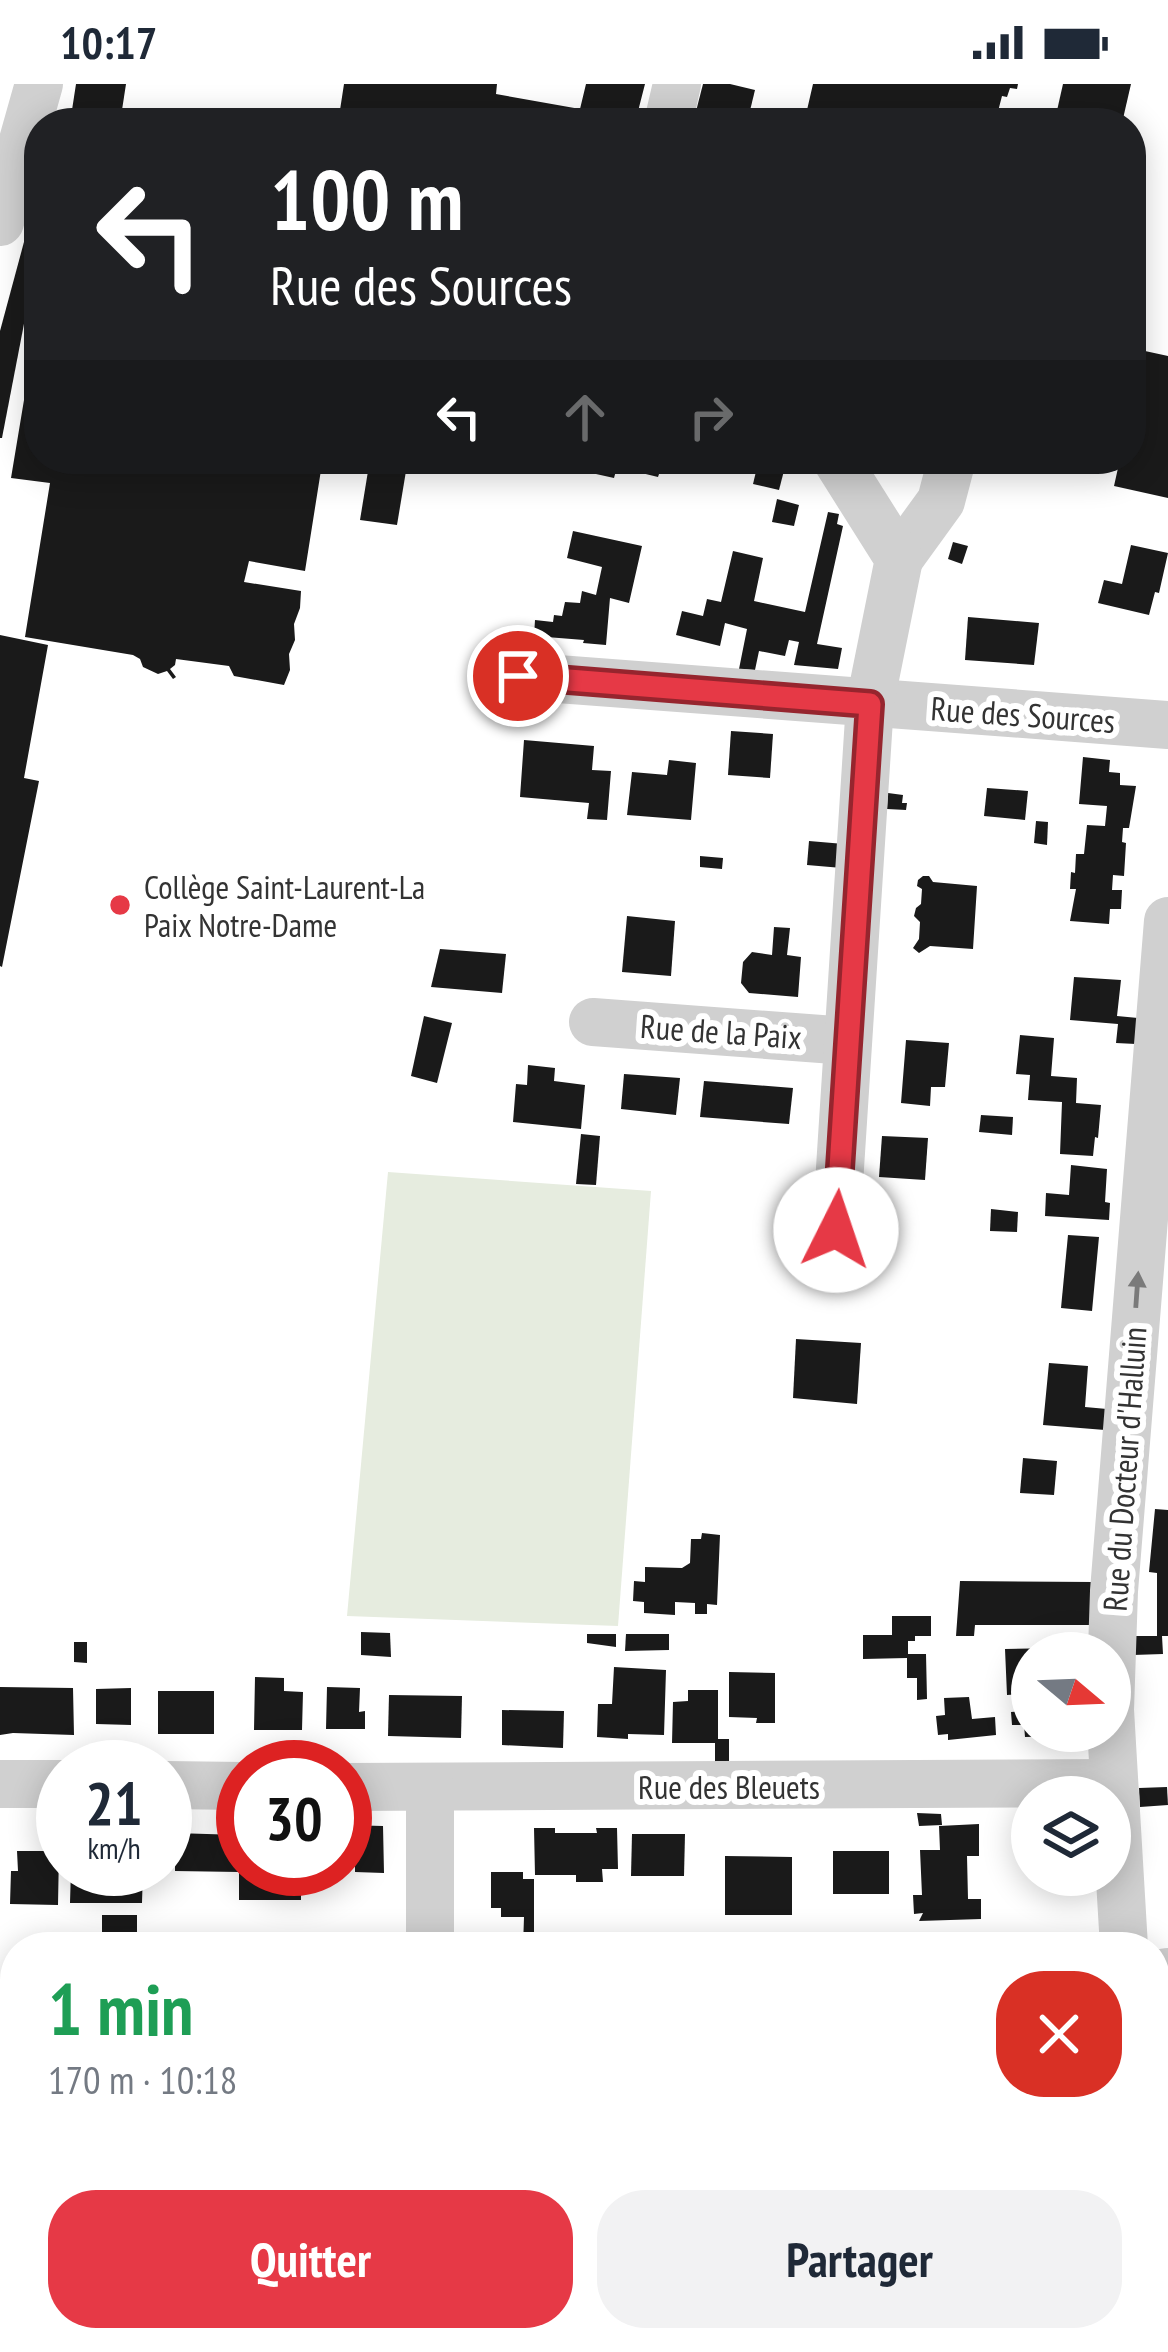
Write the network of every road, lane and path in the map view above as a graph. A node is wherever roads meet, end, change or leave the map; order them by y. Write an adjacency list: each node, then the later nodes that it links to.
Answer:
1 (24, 137): 2 (street)
2 (0, 222)
3 (845, 474): 5 (street)
4 (948, 474): 5 (street)
5 (899, 559): 7 (street, Rue de la Paix)
6 (518, 676): 7 (street, Rue des Sources)
7 (870, 704): 8 (street, Rue des Sources); 11 (street, Rue de la Paix)
8 (1168, 724)
9 (1168, 921): 13 (street, Rue du Docteur d'Halluin, one-way to 9)
10 (593, 1022): 11 (street, Rue de la Paix)
11 (848, 1041): 12 (street, Rue de la Paix)
12 (836, 1230)
13 (1113, 1776)
14 (0, 1784): 15 (street)
15 (36, 1784)
16 (1011, 1784): 18 (street, Rue des Bleuets)
17 (372, 1786): 18 (street, Rue des Bleuets)
18 (430, 1787): 20 (street)
19 (1121, 1896): 21 (street, Rue du Docteur d'Halluin)
20 (430, 1932)
21 (1123, 1932)

